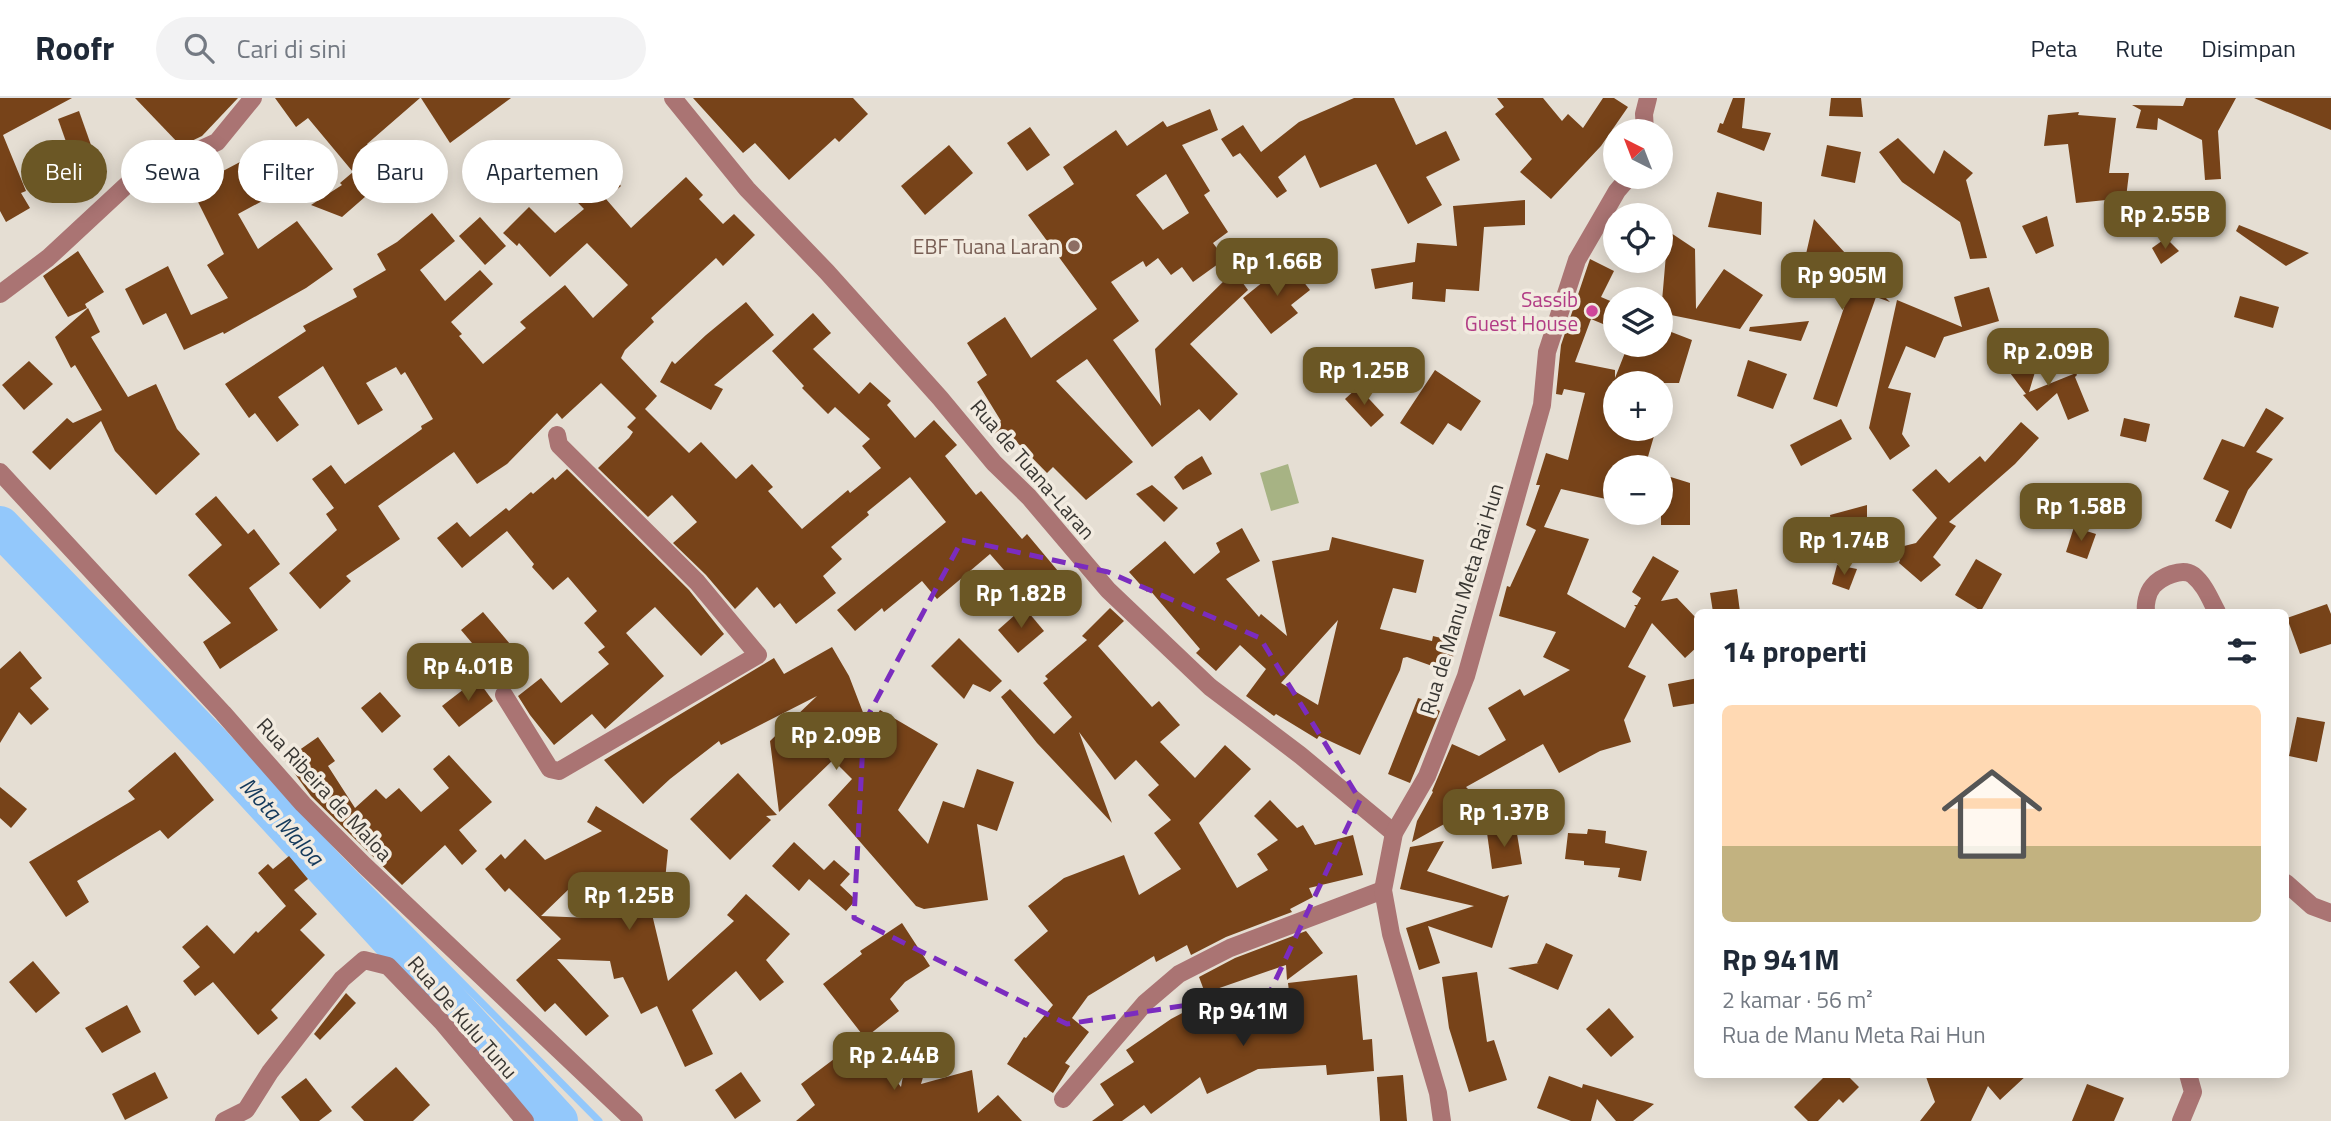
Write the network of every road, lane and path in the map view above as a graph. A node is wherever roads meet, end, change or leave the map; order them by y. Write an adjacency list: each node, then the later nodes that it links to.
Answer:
1 (253, 98): 6 (street)
2 (673, 98): 12 (street, Rua de Tuana-Laran)
3 (1648, 98): 4 (street)
4 (1644, 119)
5 (1620, 189): 12 (street, Rua de Manu Meta Rai Hun)
6 (0, 294)
7 (558, 435): 11 (street)
8 (0, 472): 20 (street, Rua Ribeira de Maloa)
9 (2146, 609): 10 (street)
10 (2215, 609)
11 (504, 695)
12 (1394, 833): 14 (street, Rua de Manu Meta Rai Hun)
13 (2289, 886): 15 (street)
14 (1383, 890): 17 (street); 21 (street, Rua de Manu Meta Rai Hun)
15 (2331, 914)
16 (2190, 1078): 22 (street)
17 (1063, 1099)
18 (225, 1121): 19 (street, Rua De Kulu Tunu)
19 (525, 1121)
20 (634, 1121)
21 (1442, 1121)
22 (2181, 1121)

